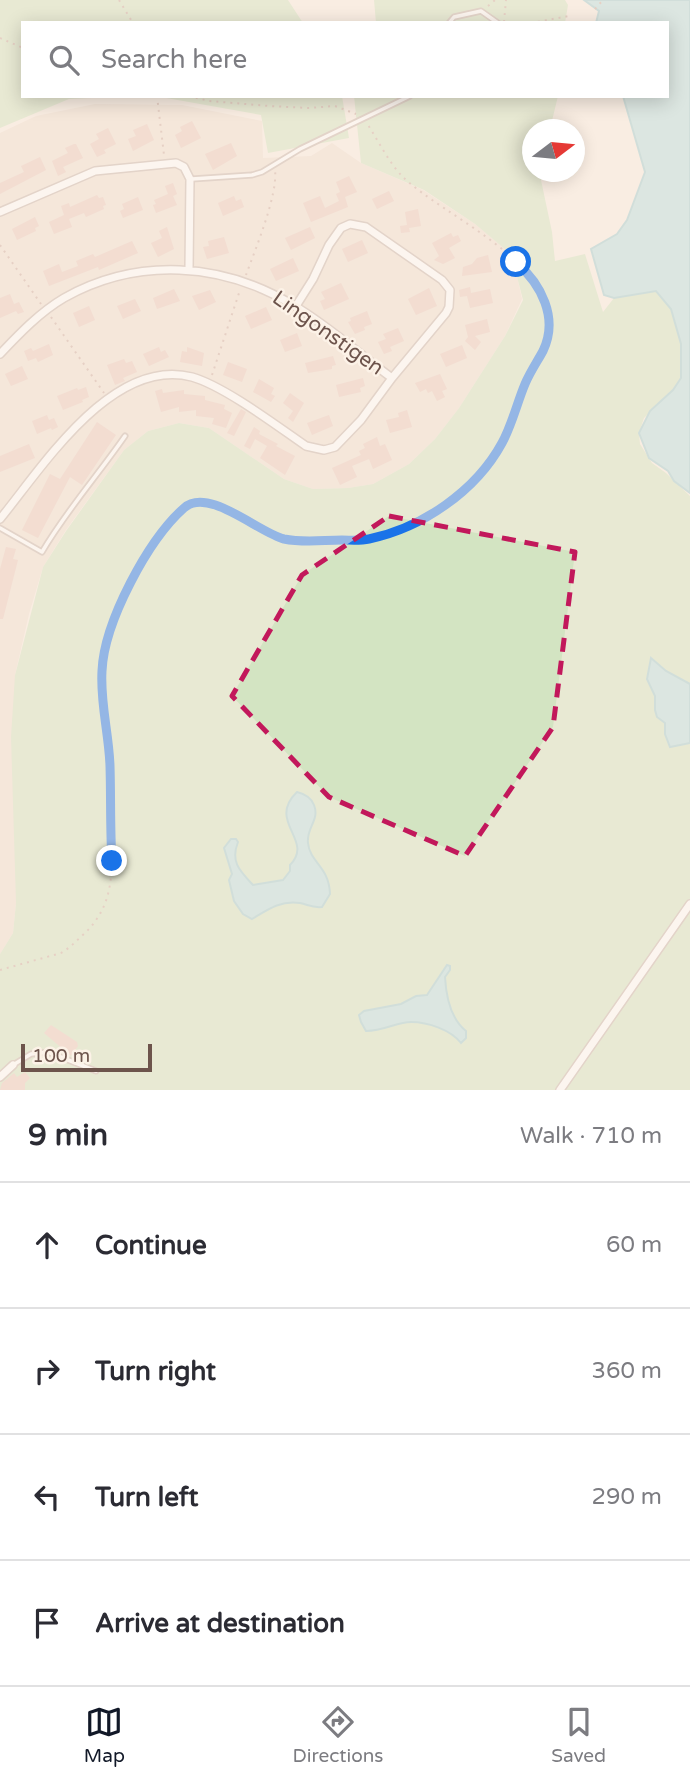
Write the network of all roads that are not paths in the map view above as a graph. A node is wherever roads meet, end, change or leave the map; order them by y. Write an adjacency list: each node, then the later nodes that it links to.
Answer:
1 (450, 21): 2 (lane)
2 (495, 21)
3 (407, 98): 4 (lane)
4 (190, 179): 5 (street); 6 (street)
5 (0, 212)
6 (189, 269): 7 (street, Lingonstigen); 8 (street, Lingonstigen)
7 (296, 306): 9 (street, Lingonstigen); 9 (street)
8 (0, 354)
9 (392, 378): 11 (street)
10 (125, 436): 12 (lane)
11 (0, 519)
12 (0, 528)
13 (690, 904): 17 (street)
14 (13, 1065): 15 (lane); 16 (street)
15 (96, 1070)
16 (0, 1077)
17 (560, 1090)

